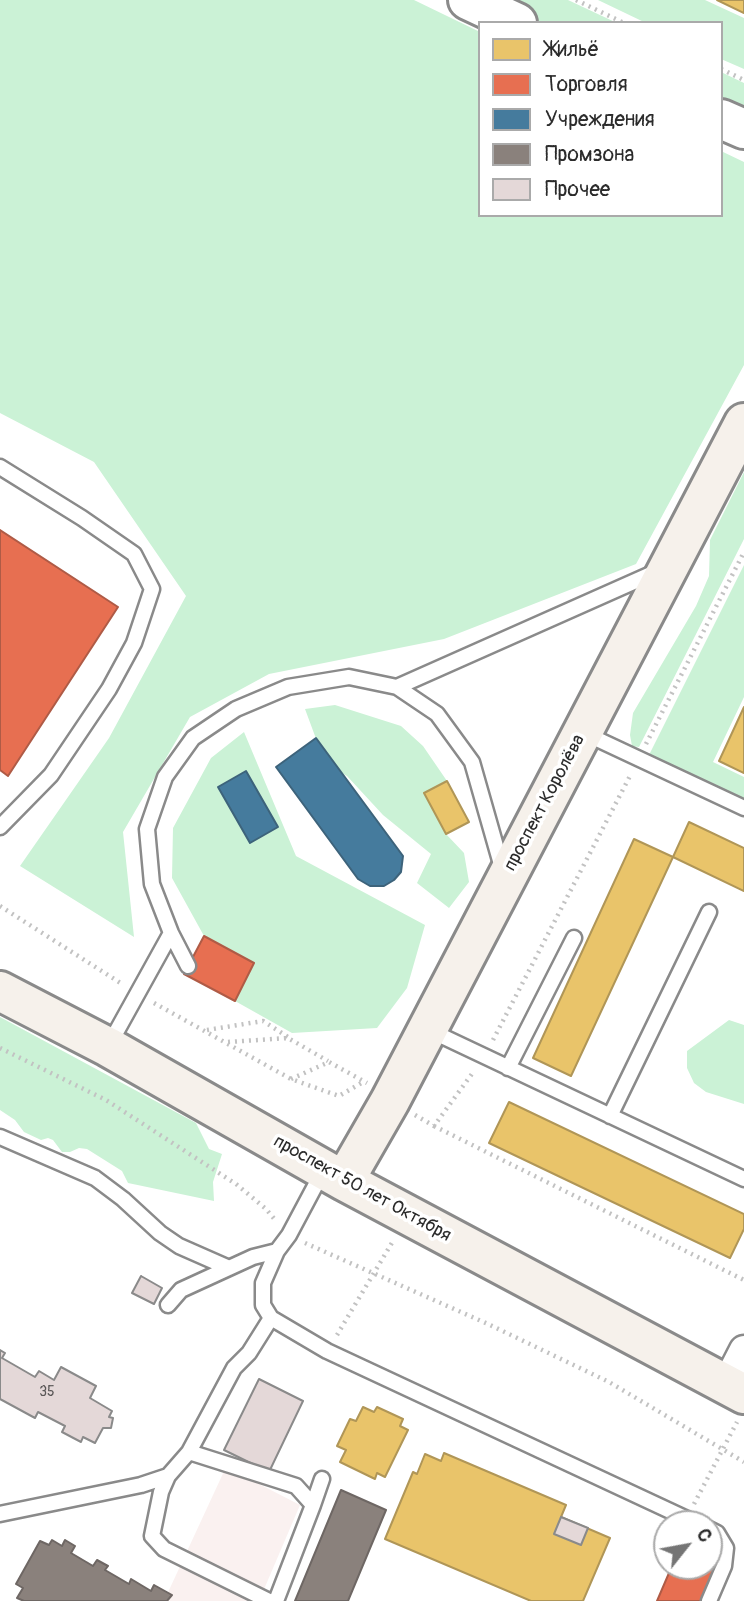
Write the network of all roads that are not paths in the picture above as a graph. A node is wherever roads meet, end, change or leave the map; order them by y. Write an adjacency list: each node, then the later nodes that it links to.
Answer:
1 (468, 0): 2 (street)
2 (512, 21)
3 (723, 120): 4 (street)
4 (744, 129)
5 (744, 423): 7 (main road, проспект Королёва)
6 (0, 467): 11 (lane)
7 (669, 566): 8 (lane); 9 (main road, проспект Королёва)
8 (397, 687): 12 (lane); 14 (lane)
9 (582, 732): 10 (lane); 12 (main road, проспект Королёва)
10 (744, 808)
11 (0, 827)
12 (505, 879): 18 (main road, проспект Королёва)
13 (709, 912): 21 (lane)
14 (171, 933): 16 (lane); 19 (lane)
15 (574, 938): 20 (lane)
16 (188, 966)
17 (0, 991): 19 (main road, проспект 50 лет Октября)
18 (426, 1028): 20 (lane); 23 (main road, проспект Королёва)
19 (108, 1047): 23 (main road, проспект 50 лет Октября)
20 (508, 1068): 21 (lane)
21 (610, 1116): 24 (lane)
22 (0, 1137): 26 (lane)
23 (334, 1175): 25 (lane); 30 (main road, проспект 50 лет Октября)
24 (744, 1179)
25 (277, 1251): 26 (lane); 28 (lane)
26 (229, 1268): 27 (lane)
27 (168, 1305)
28 (271, 1318): 31 (lane); 35 (lane)
29 (744, 1350): 30 (street)
30 (736, 1400)
31 (189, 1452): 32 (lane); 34 (lane)
32 (168, 1476): 36 (lane); 40 (lane)
33 (323, 1479): 34 (lane)
34 (313, 1506): 41 (lane)
35 (668, 1510)
36 (0, 1514)
37 (723, 1543): 38 (lane)
38 (723, 1568)
39 (718, 1580): 42 (lane)
40 (269, 1601)
41 (276, 1601)
42 (709, 1601)

